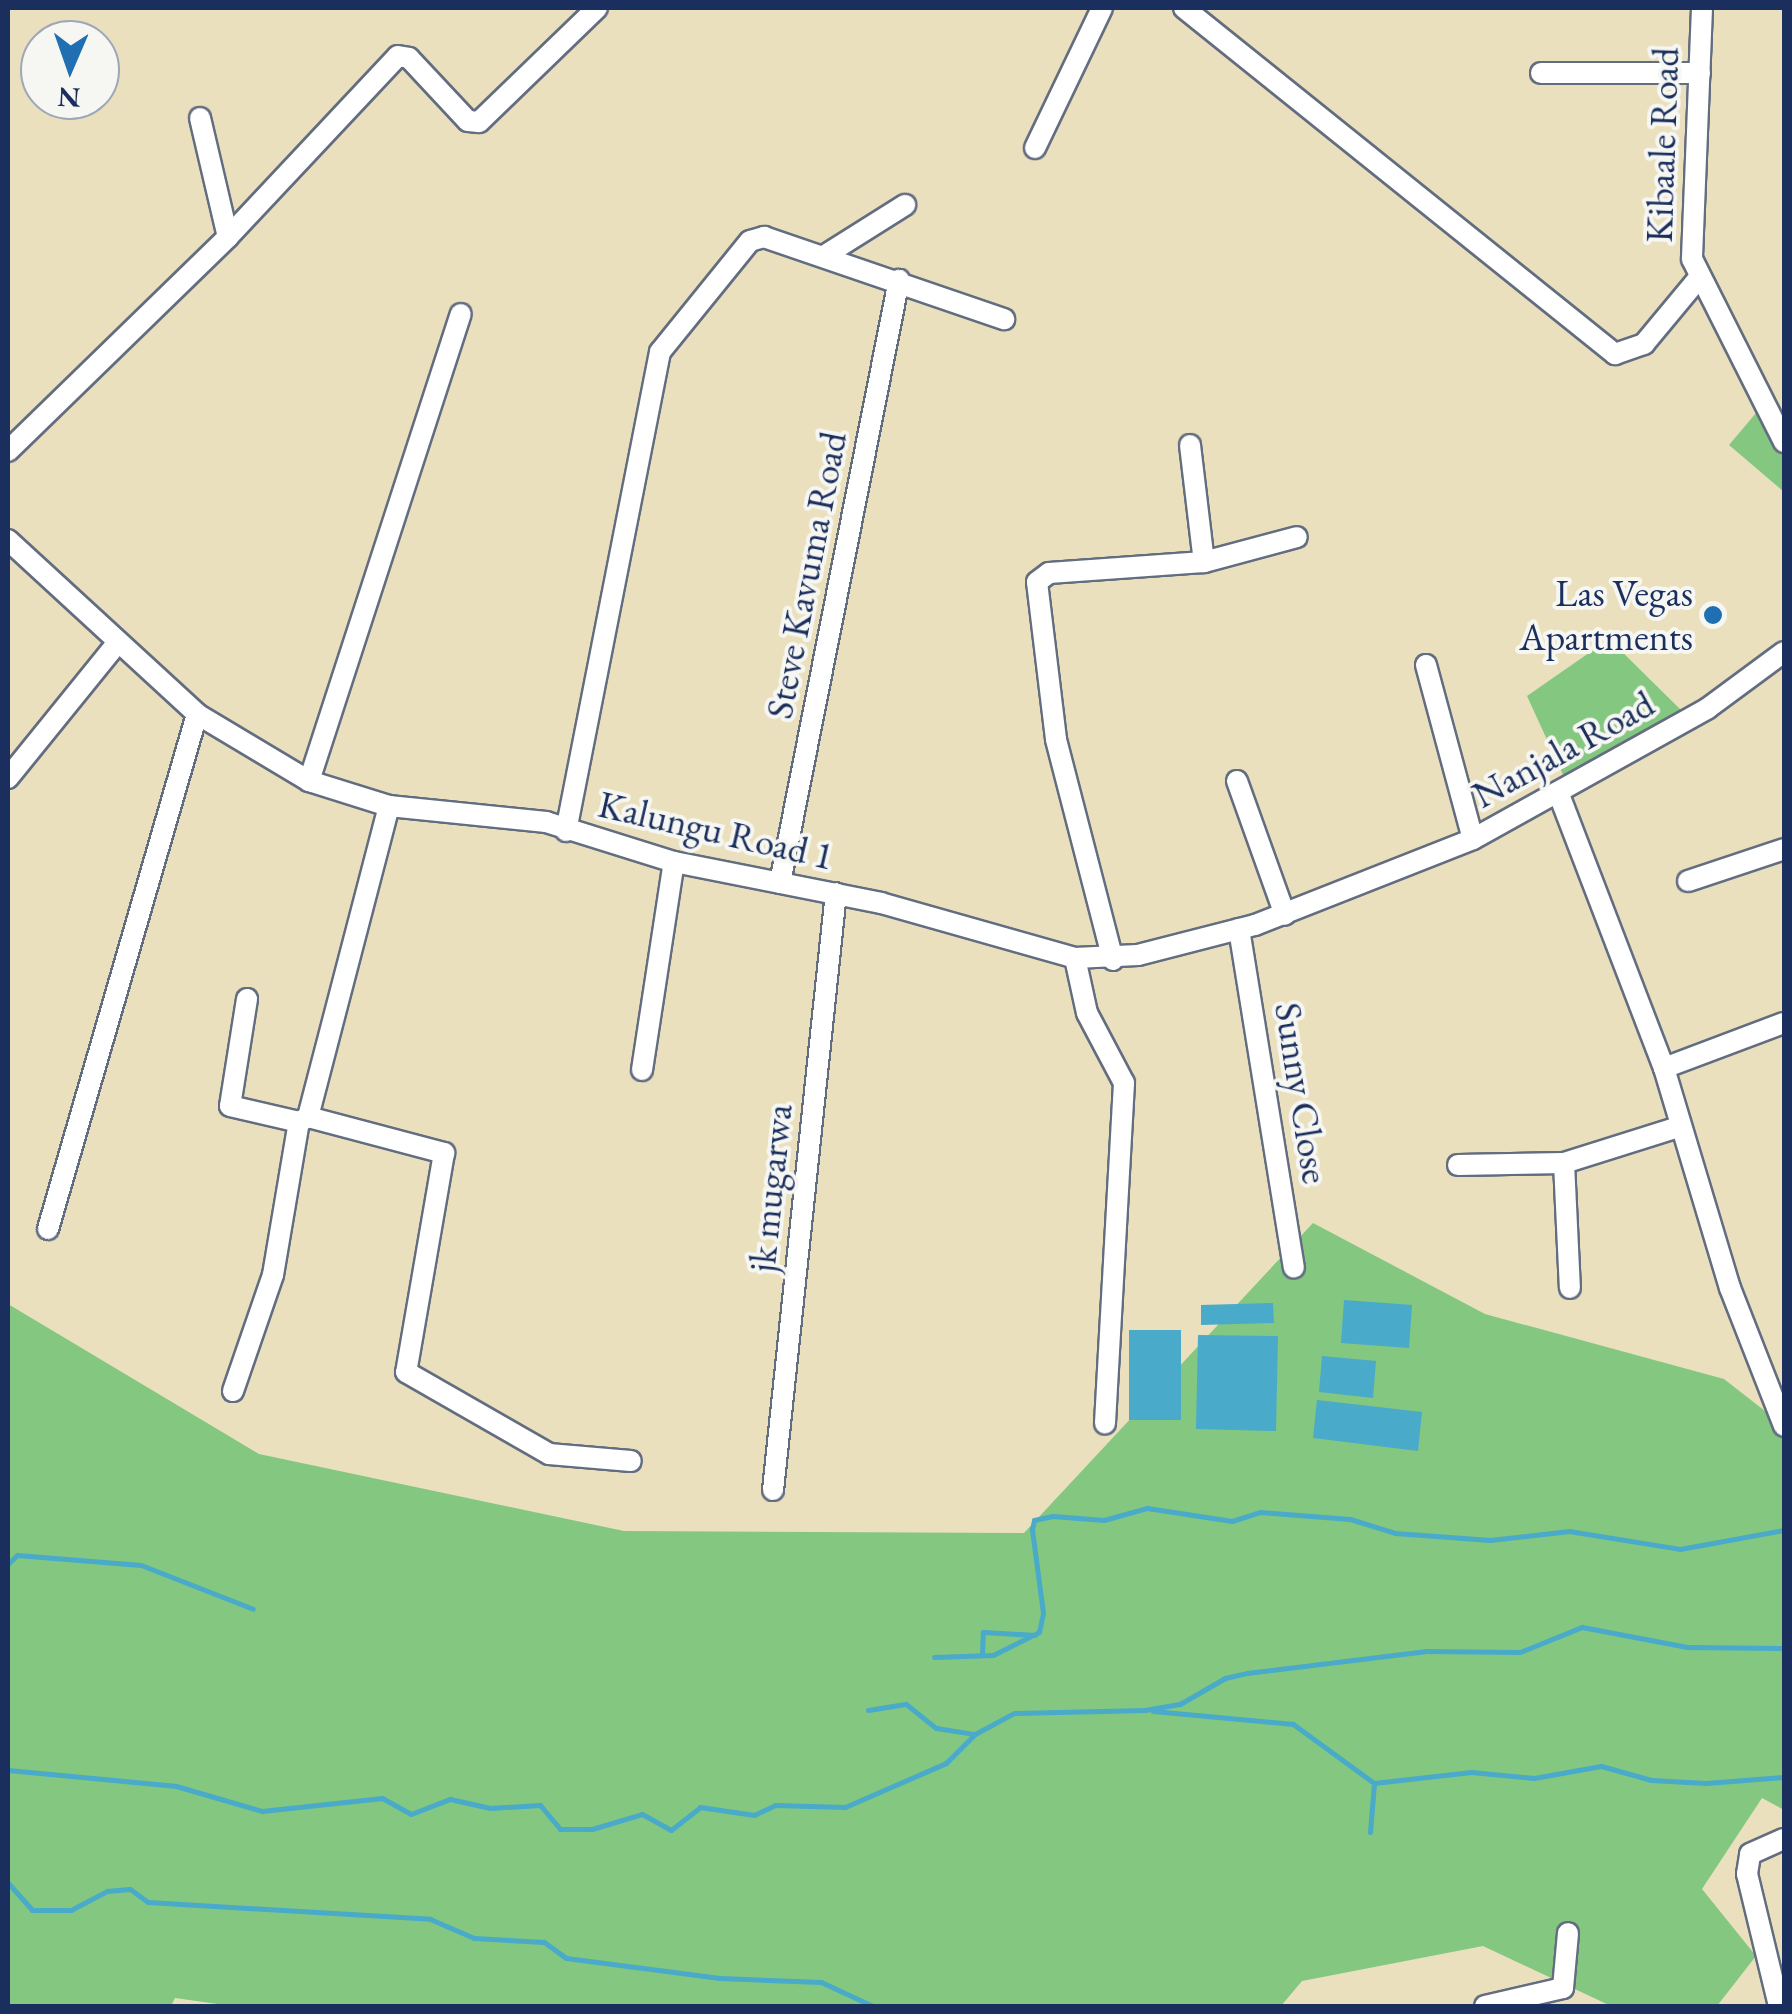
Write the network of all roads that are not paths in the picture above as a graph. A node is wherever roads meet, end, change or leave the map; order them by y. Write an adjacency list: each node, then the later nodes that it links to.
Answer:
1 (598, 8): 10 (street)
2 (1102, 8): 8 (street)
3 (1184, 8): 12 (street)
4 (1702, 8): 6 (street, Kibaale Road)
5 (1541, 73): 6 (street)
6 (1700, 73): 12 (street, Kibaale Road)
7 (200, 118): 10 (street)
8 (1035, 148)
9 (905, 205): 11 (street)
10 (228, 237): 18 (street)
11 (824, 256): 13 (street); 31 (street)
12 (1698, 279): 16 (street, Kibaale Road)
13 (899, 280): 15 (street); 36 (street, Steve Kavuma Road)
14 (462, 314): 27 (street)
15 (1004, 319)
16 (1784, 442)
17 (1190, 445): 21 (street)
18 (8, 451)
19 (1297, 537): 21 (street)
20 (8, 540): 22 (street, Kalungu Road 1)
21 (1204, 562): 41 (street)
22 (115, 646): 25 (street, Kalungu Road 1); 26 (street)
23 (1784, 652): 29 (street, Nanjala Road)
24 (1426, 665): 32 (street)
25 (197, 714): 27 (street, Kalungu Road 1); 50 (street)
26 (8, 778)
27 (309, 781): 30 (street, Kalungu Road 1)
28 (1237, 782): 38 (street)
29 (1558, 792): 32 (street, Nanjala Road); 44 (street)
30 (388, 806): 31 (street, Kalungu Road 1); 46 (street)
31 (566, 830): 34 (street, Kalungu Road 1)
32 (1473, 839): 38 (street, Kalungu Road 1)
33 (1784, 850): 35 (street)
34 (674, 862): 36 (street, Kalungu Road 1); 45 (street)
35 (1688, 881)
36 (780, 883): 37 (street, Kalungu Road 1)
37 (836, 893): 40 (street, Kalungu Road 1); 57 (street, jk mugarwa)
38 (1284, 915): 39 (street, Kalungu Road 1)
39 (1239, 929): 41 (street, Kalungu Road 1); 51 (street, Sunny Close)
40 (1075, 958): 41 (street, Kalungu Road 1); 54 (street)
41 (1113, 960)
42 (247, 999): 46 (street)
43 (1784, 1023): 44 (street)
44 (1664, 1068): 47 (street)
45 (642, 1070)
46 (303, 1119): 53 (street); 56 (street)
47 (1678, 1126): 48 (street); 55 (street)
48 (1564, 1164): 49 (street); 52 (street)
49 (1458, 1165)
50 (48, 1228)
51 (1294, 1268)
52 (1570, 1288)
53 (233, 1390)
54 (1105, 1423)
55 (1784, 1426)
56 (631, 1461)
57 (773, 1490)
58 (1784, 1839): 61 (street)
59 (1568, 1933): 60 (street)
60 (1485, 2006)
61 (1779, 2006)

